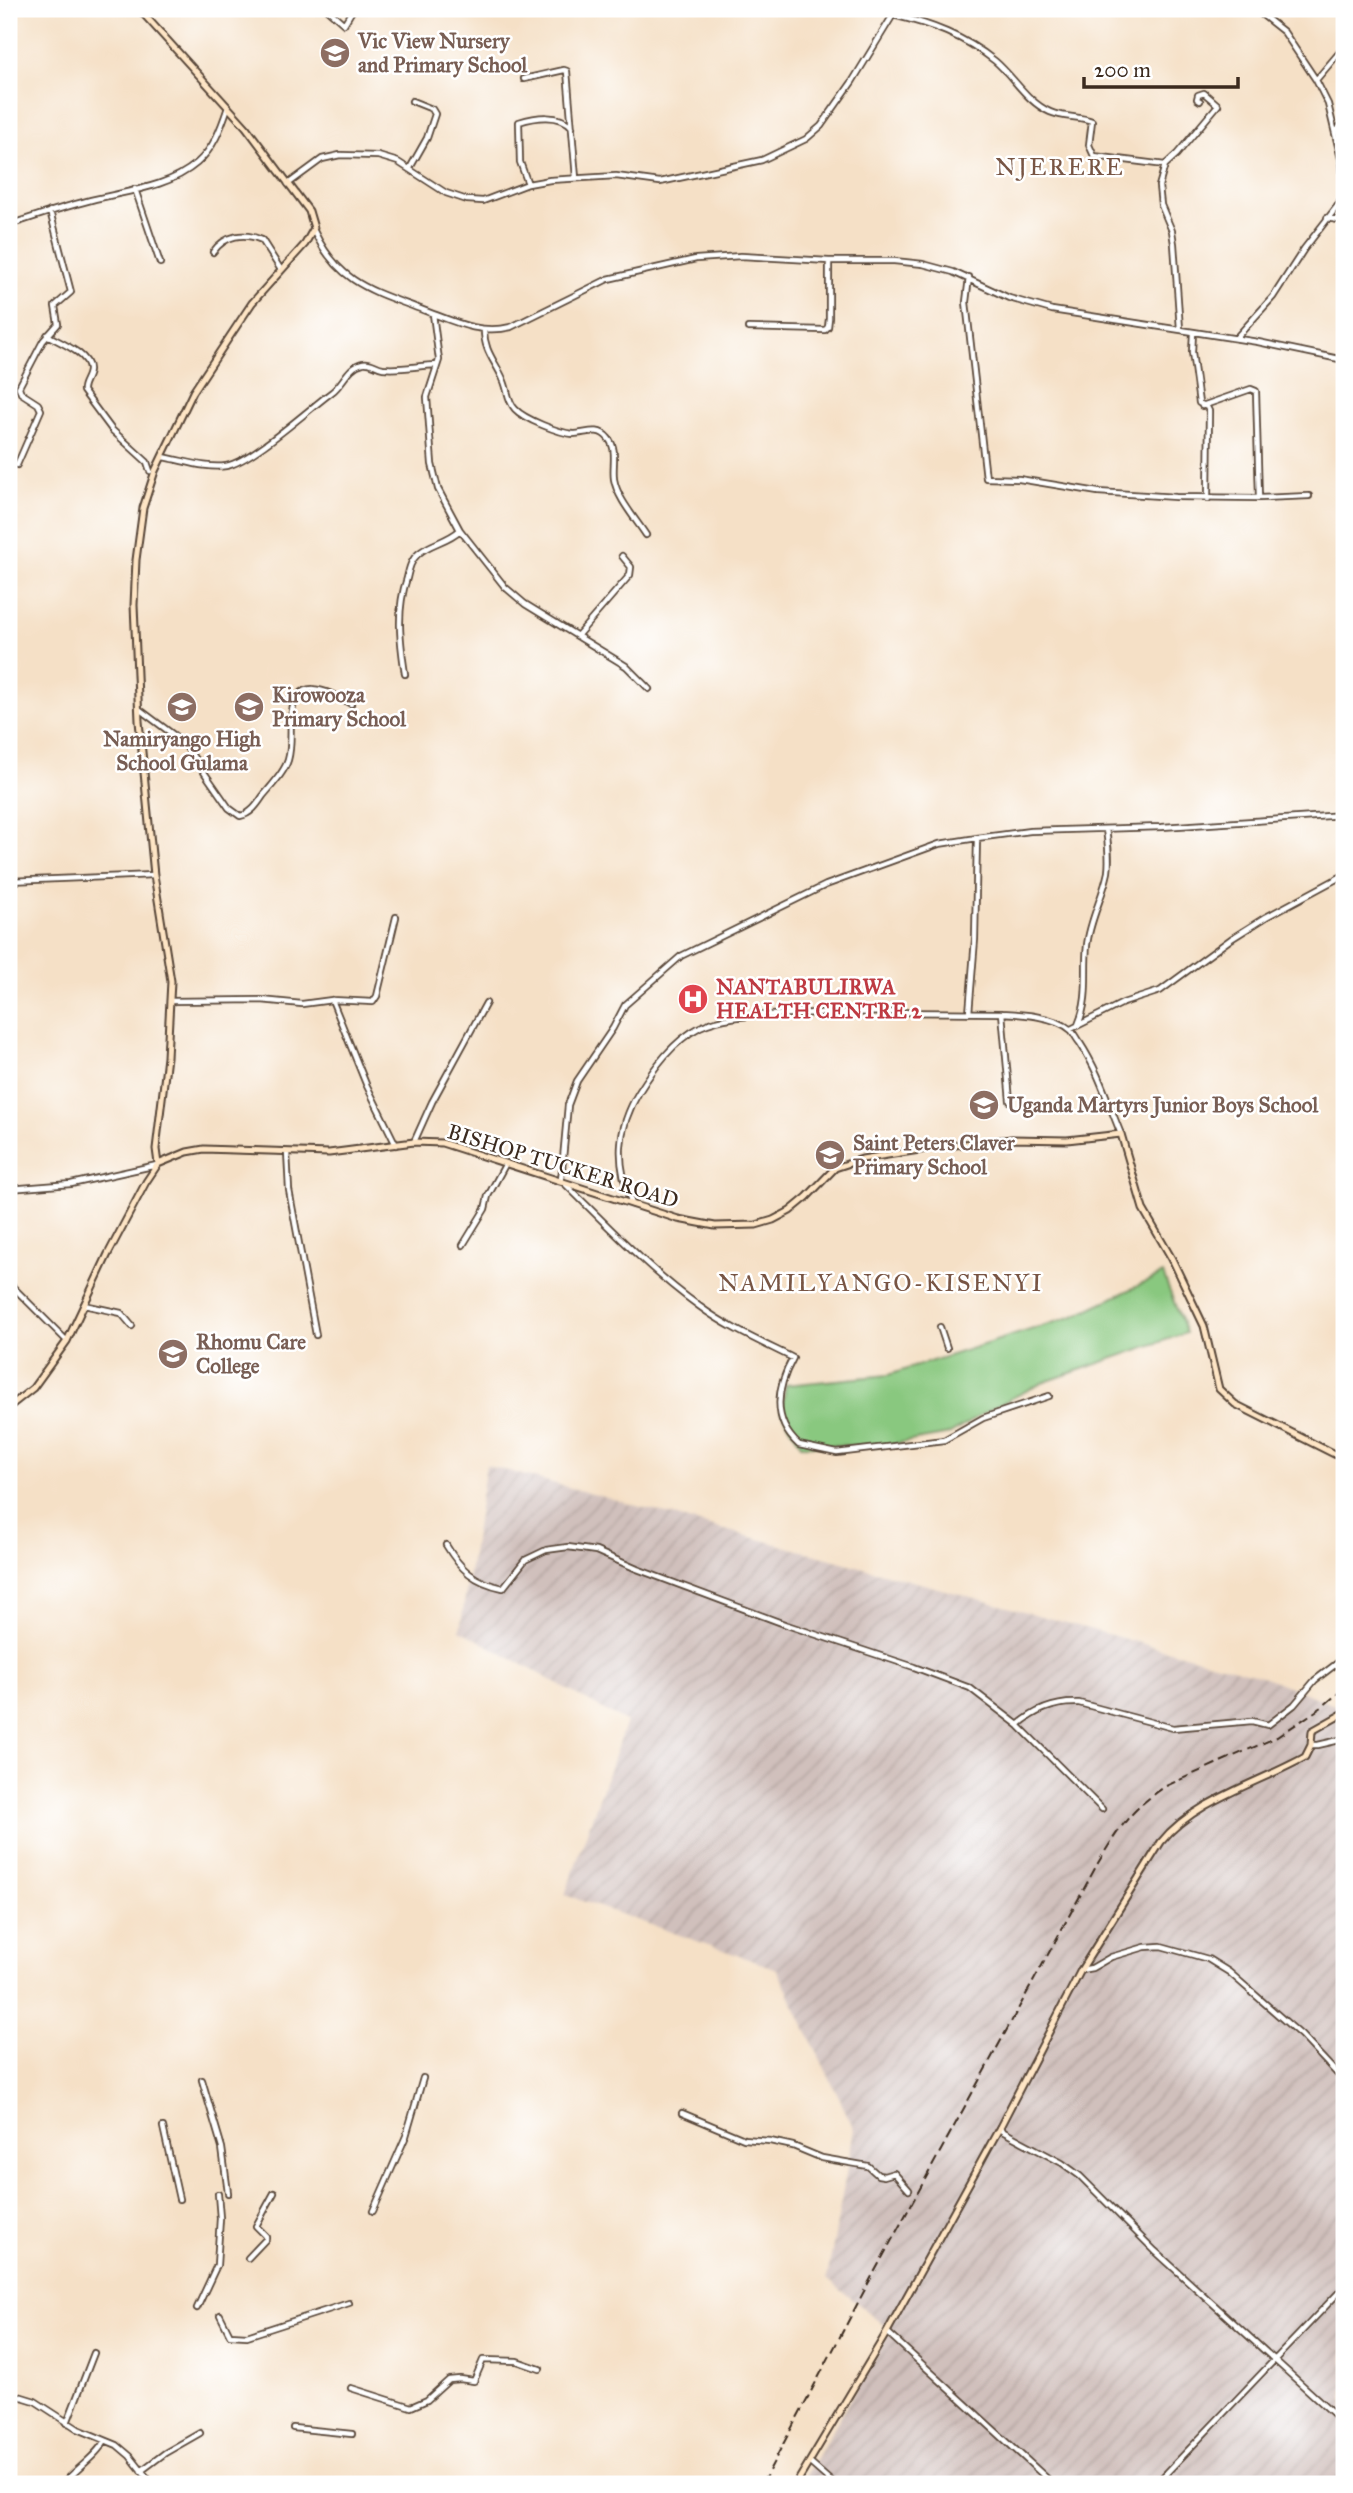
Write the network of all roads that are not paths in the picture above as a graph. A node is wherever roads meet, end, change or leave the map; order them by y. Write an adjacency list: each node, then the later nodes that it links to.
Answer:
1 (139, 9): 12 (main road)
2 (327, 9): 3 (street)
3 (353, 9)
4 (902, 9): 6 (street)
5 (1255, 9): 9 (street)
6 (893, 15): 16 (street); 18 (street)
7 (1344, 47): 9 (street)
8 (524, 79): 14 (street)
9 (1316, 80): 15 (street)
10 (412, 101): 17 (street)
11 (1200, 101): 16 (street)
12 (228, 107): 19 (main road); 21 (street)
13 (1344, 120): 15 (street)
14 (572, 127): 18 (street); 20 (street)
15 (1336, 134): 23 (street)
16 (1165, 165): 35 (street)
17 (410, 168): 19 (street); 20 (street)
18 (576, 178): 20 (street)
19 (288, 184): 26 (main road)
20 (528, 184)
21 (135, 189): 22 (street); 29 (street)
22 (50, 211): 25 (street); 37 (street)
23 (1327, 218): 24 (street); 38 (street)
24 (1344, 221)
25 (9, 225)
26 (314, 231): 30 (main road); 32 (street)
27 (213, 252): 30 (street)
28 (829, 261): 31 (street); 33 (street); 34 (street)
29 (160, 263)
30 (281, 270): 42 (main road)
31 (969, 277): 35 (street); 47 (street)
32 (433, 314): 34 (street); 40 (street)
33 (748, 328)
34 (484, 330): 49 (street)
35 (1180, 330): 36 (street)
36 (1193, 333): 38 (street); 41 (street)
37 (47, 334): 43 (street); 44 (street)
38 (1235, 339): 39 (street)
39 (1344, 360)
40 (437, 365): 42 (street); 48 (street)
41 (1202, 406): 46 (street); 47 (street)
42 (162, 457): 55 (main road)
43 (17, 465)
44 (150, 471)
45 (1309, 496): 46 (street)
46 (1259, 498): 47 (street)
47 (1208, 499)
48 (460, 530): 51 (street); 52 (street)
49 (646, 535)
50 (622, 556): 51 (street)
51 (577, 636): 53 (street)
52 (405, 674)
53 (649, 689)
54 (351, 704): 55 (street)
55 (139, 709): 59 (main road)
56 (1344, 814): 57 (street)
57 (1106, 829): 58 (street); 68 (street)
58 (977, 838): 66 (street); 77 (street)
59 (154, 875): 61 (street); 64 (main road)
60 (1344, 875): 68 (street)
61 (9, 881)
62 (396, 917): 63 (street)
63 (332, 1000): 64 (street); 73 (street)
64 (170, 1002): 76 (main road)
65 (486, 1003): 72 (street)
66 (969, 1013): 67 (street); 79 (street)
67 (1002, 1013): 69 (street); 70 (street)
68 (1078, 1025): 69 (street)
69 (1070, 1030): 71 (street)
70 (1010, 1101)
71 (1121, 1134): 79 (main road, BISHOP TUCKER ROAD); 90 (main road)
72 (414, 1142): 73 (main road, BISHOP TUCKER ROAD); 75 (main road, BISHOP TUCKER ROAD)
73 (396, 1145): 74 (main road, BISHOP TUCKER ROAD)
74 (287, 1152): 76 (main road, BISHOP TUCKER ROAD); 85 (street)
75 (507, 1163): 77 (main road, BISHOP TUCKER ROAD); 80 (street)
76 (158, 1164): 78 (street); 82 (main road)
77 (561, 1180): 79 (main road, BISHOP TUCKER ROAD); 88 (street)
78 (9, 1189)
79 (633, 1205)
80 (463, 1245)
81 (9, 1283): 86 (street)
82 (84, 1305): 83 (street); 86 (main road)
83 (132, 1326)
84 (940, 1327): 87 (street)
85 (316, 1335)
86 (67, 1341): 89 (main road)
87 (947, 1348)
88 (1049, 1396)
89 (9, 1407)
90 (1344, 1459)
91 (446, 1545): 94 (street)
92 (1344, 1658): 94 (street)
93 (1344, 1713): 96 (main road)
94 (1018, 1725): 97 (street)
95 (1344, 1739): 96 (street)
96 (1311, 1745): 98 (main road)
97 (1102, 1809)
98 (1081, 1970): 101 (street); 104 (main road)
99 (423, 2078): 110 (street)
100 (202, 2080): 106 (street)
101 (1344, 2081)
102 (682, 2113): 105 (street)
103 (163, 2127): 109 (street)
104 (1000, 2127): 116 (main road); 118 (street)
105 (909, 2190)
106 (228, 2193)
107 (274, 2193): 111 (street)
108 (218, 2194): 114 (street)
109 (179, 2199)
110 (373, 2211)
111 (248, 2258)
112 (1344, 2287): 118 (street)
113 (349, 2303): 115 (street)
114 (197, 2308)
115 (220, 2315)
116 (887, 2332): 128 (main road); 134 (street)
117 (94, 2353): 122 (street)
118 (1275, 2358): 123 (street); 135 (street)
119 (540, 2369): 120 (street)
120 (351, 2388)
121 (9, 2393): 122 (street)
122 (67, 2423): 127 (street)
123 (1344, 2423)
124 (293, 2428): 126 (street)
125 (200, 2433): 129 (street)
126 (352, 2434)
127 (105, 2440): 129 (street); 130 (street)
128 (810, 2463): 132 (main road); 133 (street)
129 (141, 2471): 131 (street)
130 (63, 2484)
131 (152, 2484)
132 (796, 2484)
133 (834, 2484)
134 (1053, 2484)
135 (1156, 2484)

